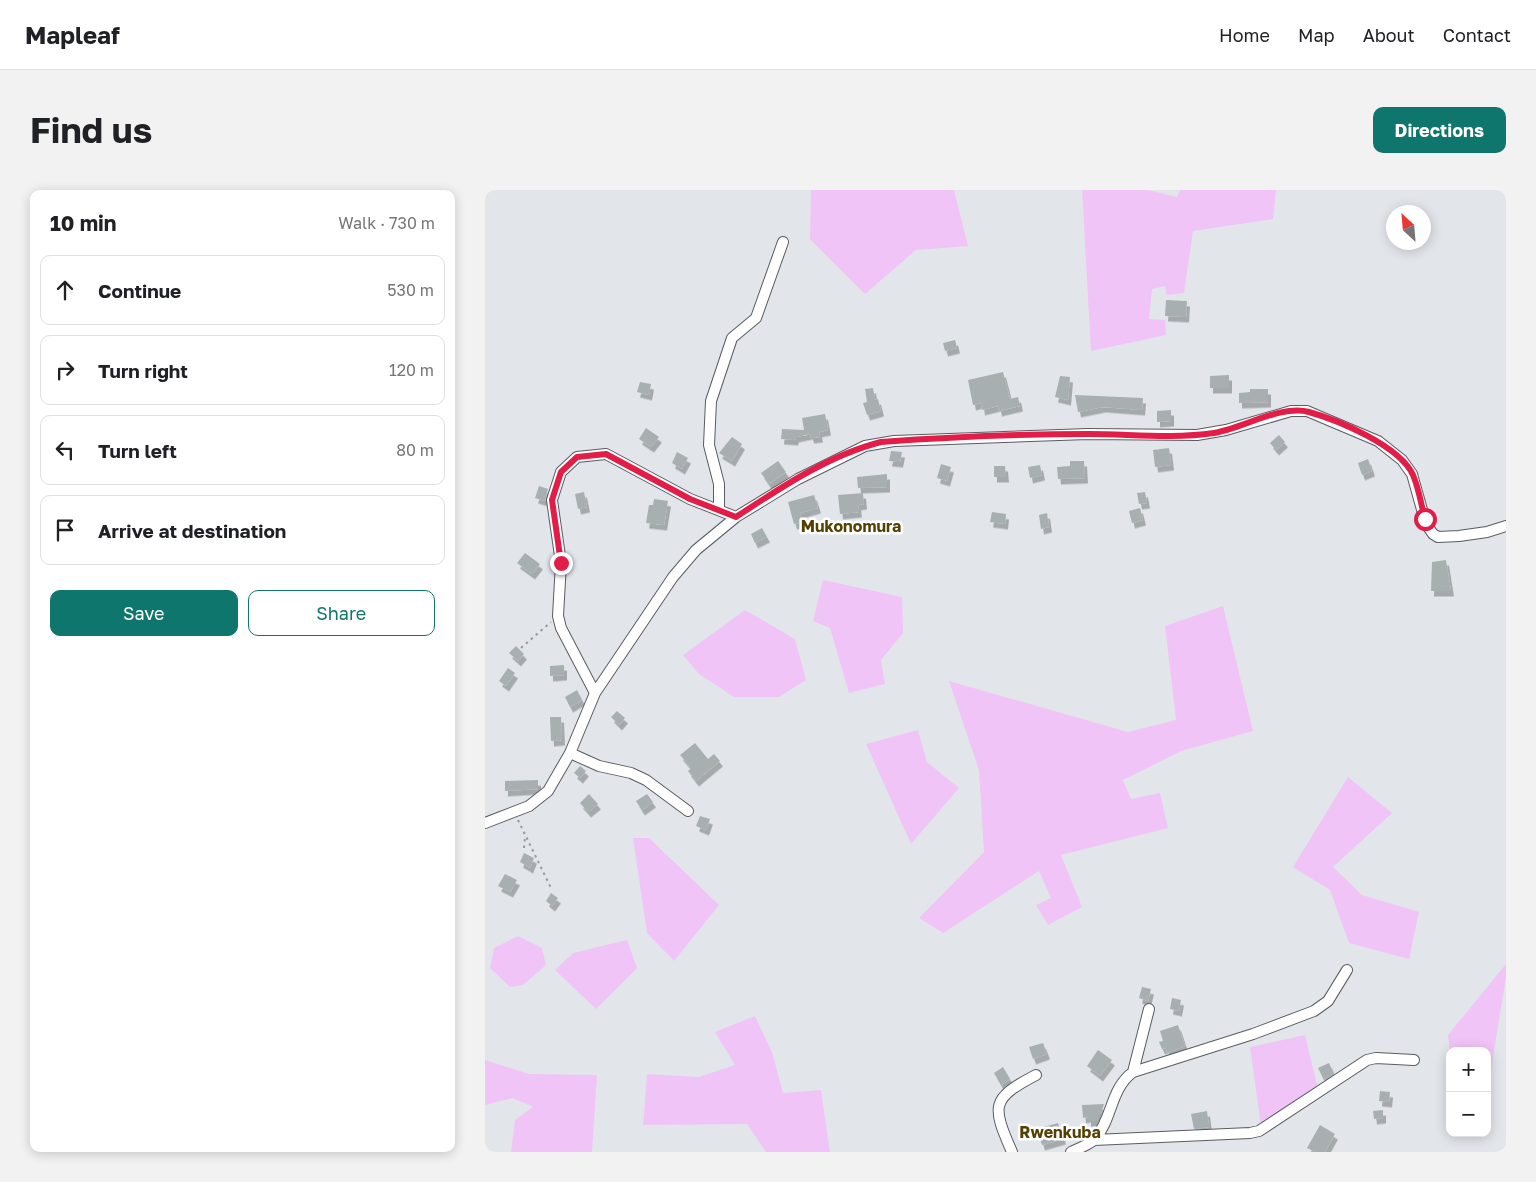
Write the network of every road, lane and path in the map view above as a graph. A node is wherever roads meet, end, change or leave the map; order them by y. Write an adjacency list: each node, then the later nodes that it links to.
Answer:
1 (783, 242): 2 (street)
2 (719, 510): 3 (street); 5 (street)
3 (736, 517): 4 (street); 7 (street)
4 (1506, 526)
5 (558, 616): 6 (path); 7 (street)
6 (521, 648)
7 (595, 693): 8 (street)
8 (570, 753): 9 (street); 10 (street)
9 (688, 811)
10 (514, 814): 11 (street); 12 (path)
11 (485, 822)
12 (525, 835): 13 (path); 14 (path)
13 (524, 848)
14 (551, 888)
15 (1347, 970): 18 (street)
16 (1149, 1009): 18 (street)
17 (1414, 1060): 20 (street)
18 (1133, 1072): 20 (street)
19 (1036, 1075): 21 (street)
20 (1094, 1140): 22 (street)
21 (1012, 1152)
22 (1071, 1152)

